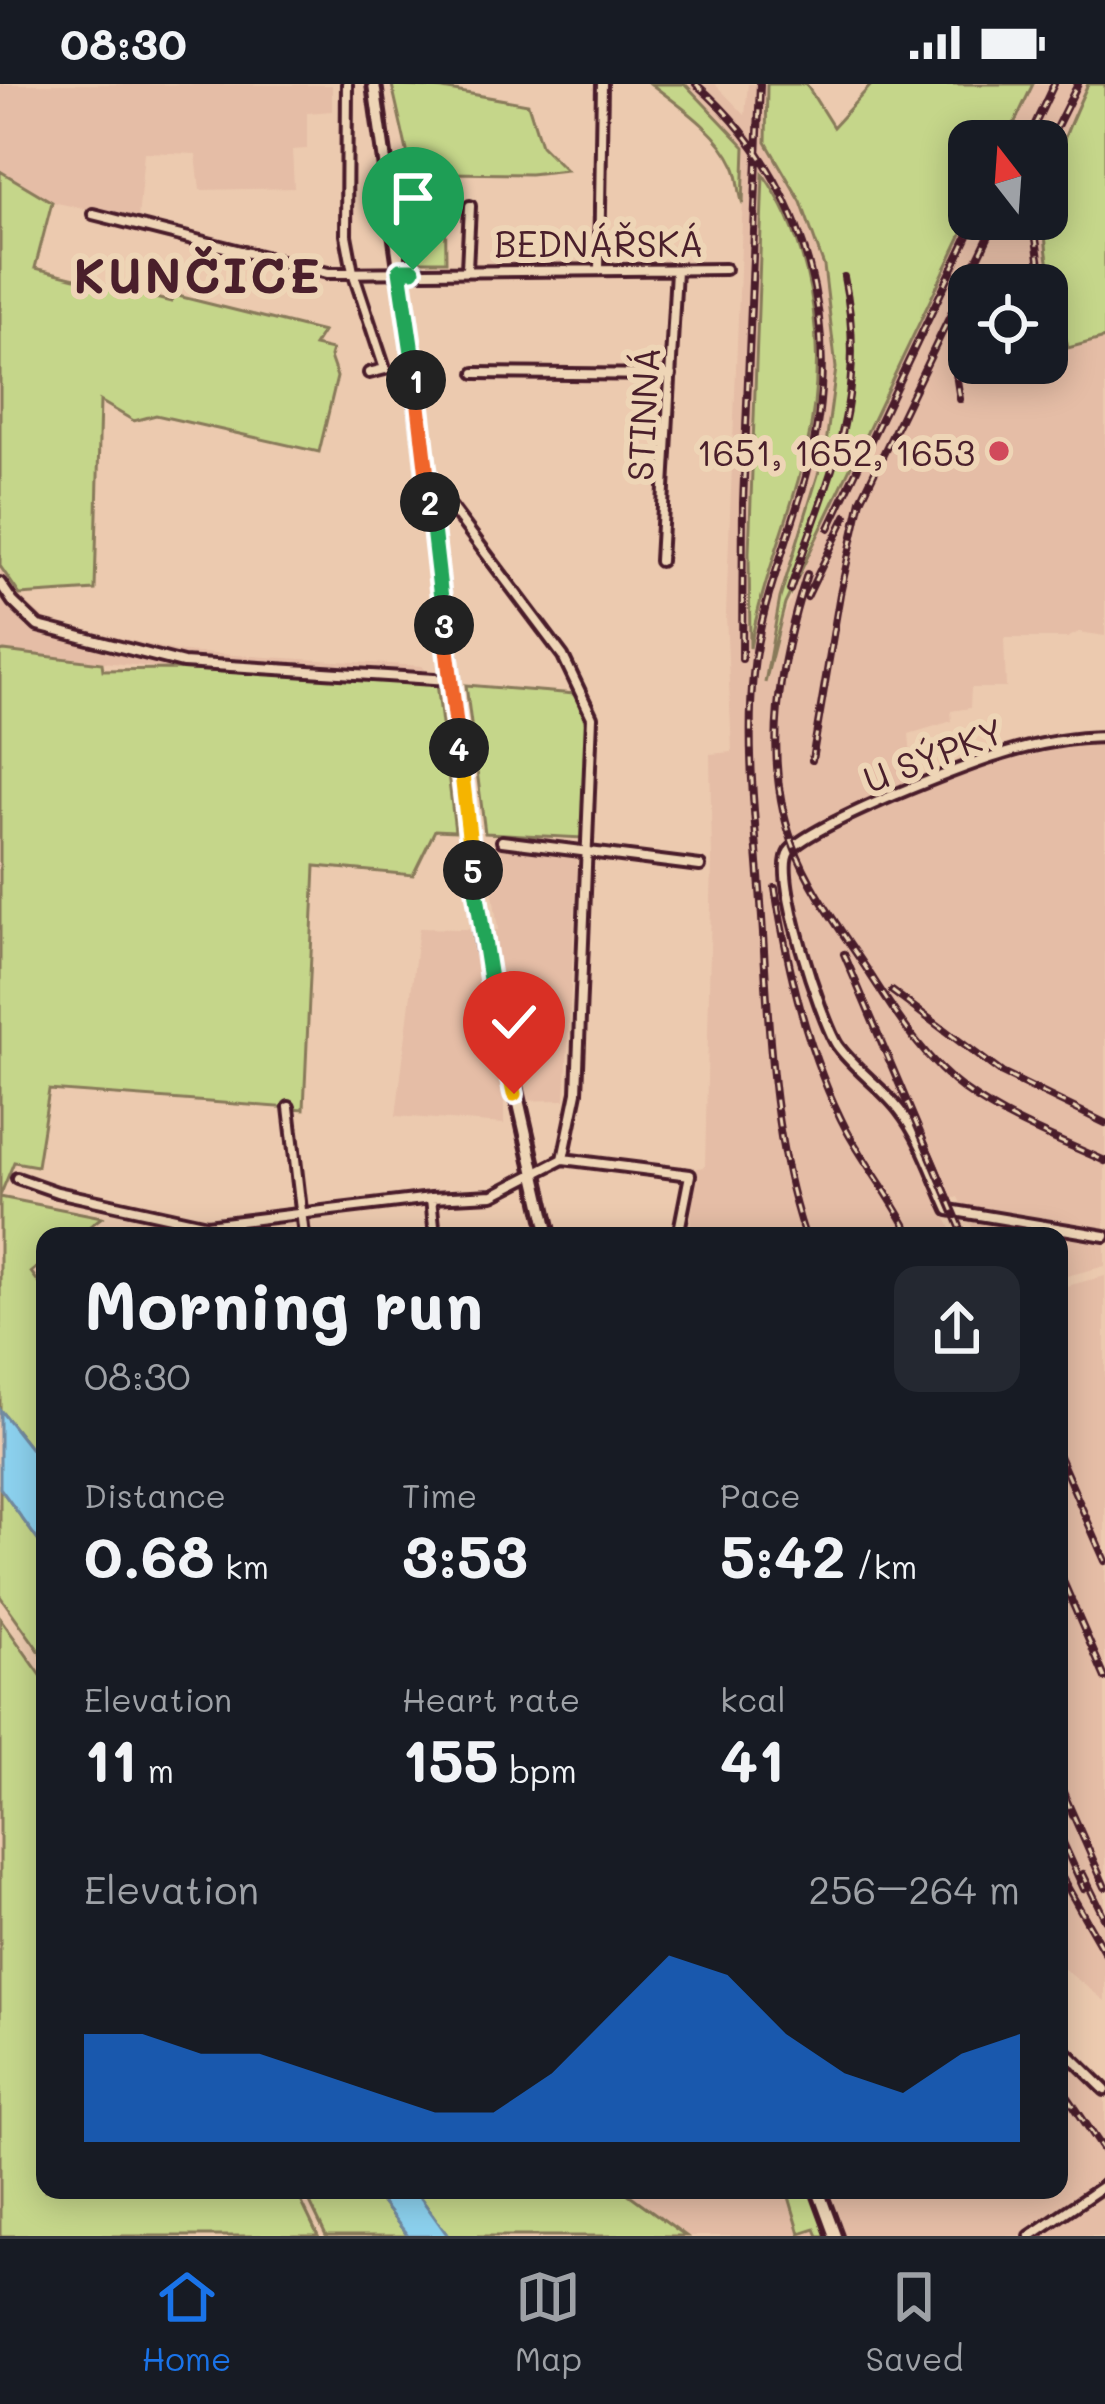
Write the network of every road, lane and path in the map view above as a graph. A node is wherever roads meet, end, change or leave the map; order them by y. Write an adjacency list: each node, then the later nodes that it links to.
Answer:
1 (347, 84): 11 (street)
2 (374, 84): 10 (main road)
3 (602, 84): 7 (street)
4 (470, 206): 6 (street)
5 (92, 214): 11 (street, BEDNÁŘSKÁ)
6 (467, 269): 7 (street, BEDNÁŘSKÁ); 10 (street, BEDNÁŘSKÁ)
7 (599, 269): 8 (street, BEDNÁŘSKÁ)
8 (676, 269): 9 (street, BEDNÁŘSKÁ); 14 (street, STINNÁ)
9 (725, 269)
10 (400, 270): 11 (street, BEDNÁŘSKÁ); 18 (main road)
11 (353, 272): 12 (street)
12 (369, 374)
13 (475, 374): 14 (street)
14 (671, 375): 16 (street, STINNÁ)
15 (451, 507): 21 (street)
16 (660, 561)
17 (0, 583): 18 (street)
18 (450, 680): 25 (main road)
19 (1105, 737): 33 (street, U SÝPKY)
20 (502, 841): 21 (street)
21 (587, 850): 22 (street); 24 (street)
22 (700, 866)
23 (289, 1107): 28 (street)
24 (563, 1159): 25 (street); 32 (street)
25 (534, 1174): 27 (street); 31 (main road)
26 (17, 1178): 28 (street)
27 (431, 1198): 28 (street); 30 (street)
28 (300, 1214): 29 (street)
29 (302, 1227)
30 (433, 1227)
31 (547, 1227)
32 (680, 1227)
33 (1051, 1227)
34 (1068, 1230): 35 (street, U SÝPKY)
35 (1105, 1236)
36 (1068, 2054): 37 (street)
37 (1105, 2090)
38 (1105, 2185): 41 (street)
39 (822, 2199): 40 (main road)
40 (836, 2236)
41 (1030, 2236)

